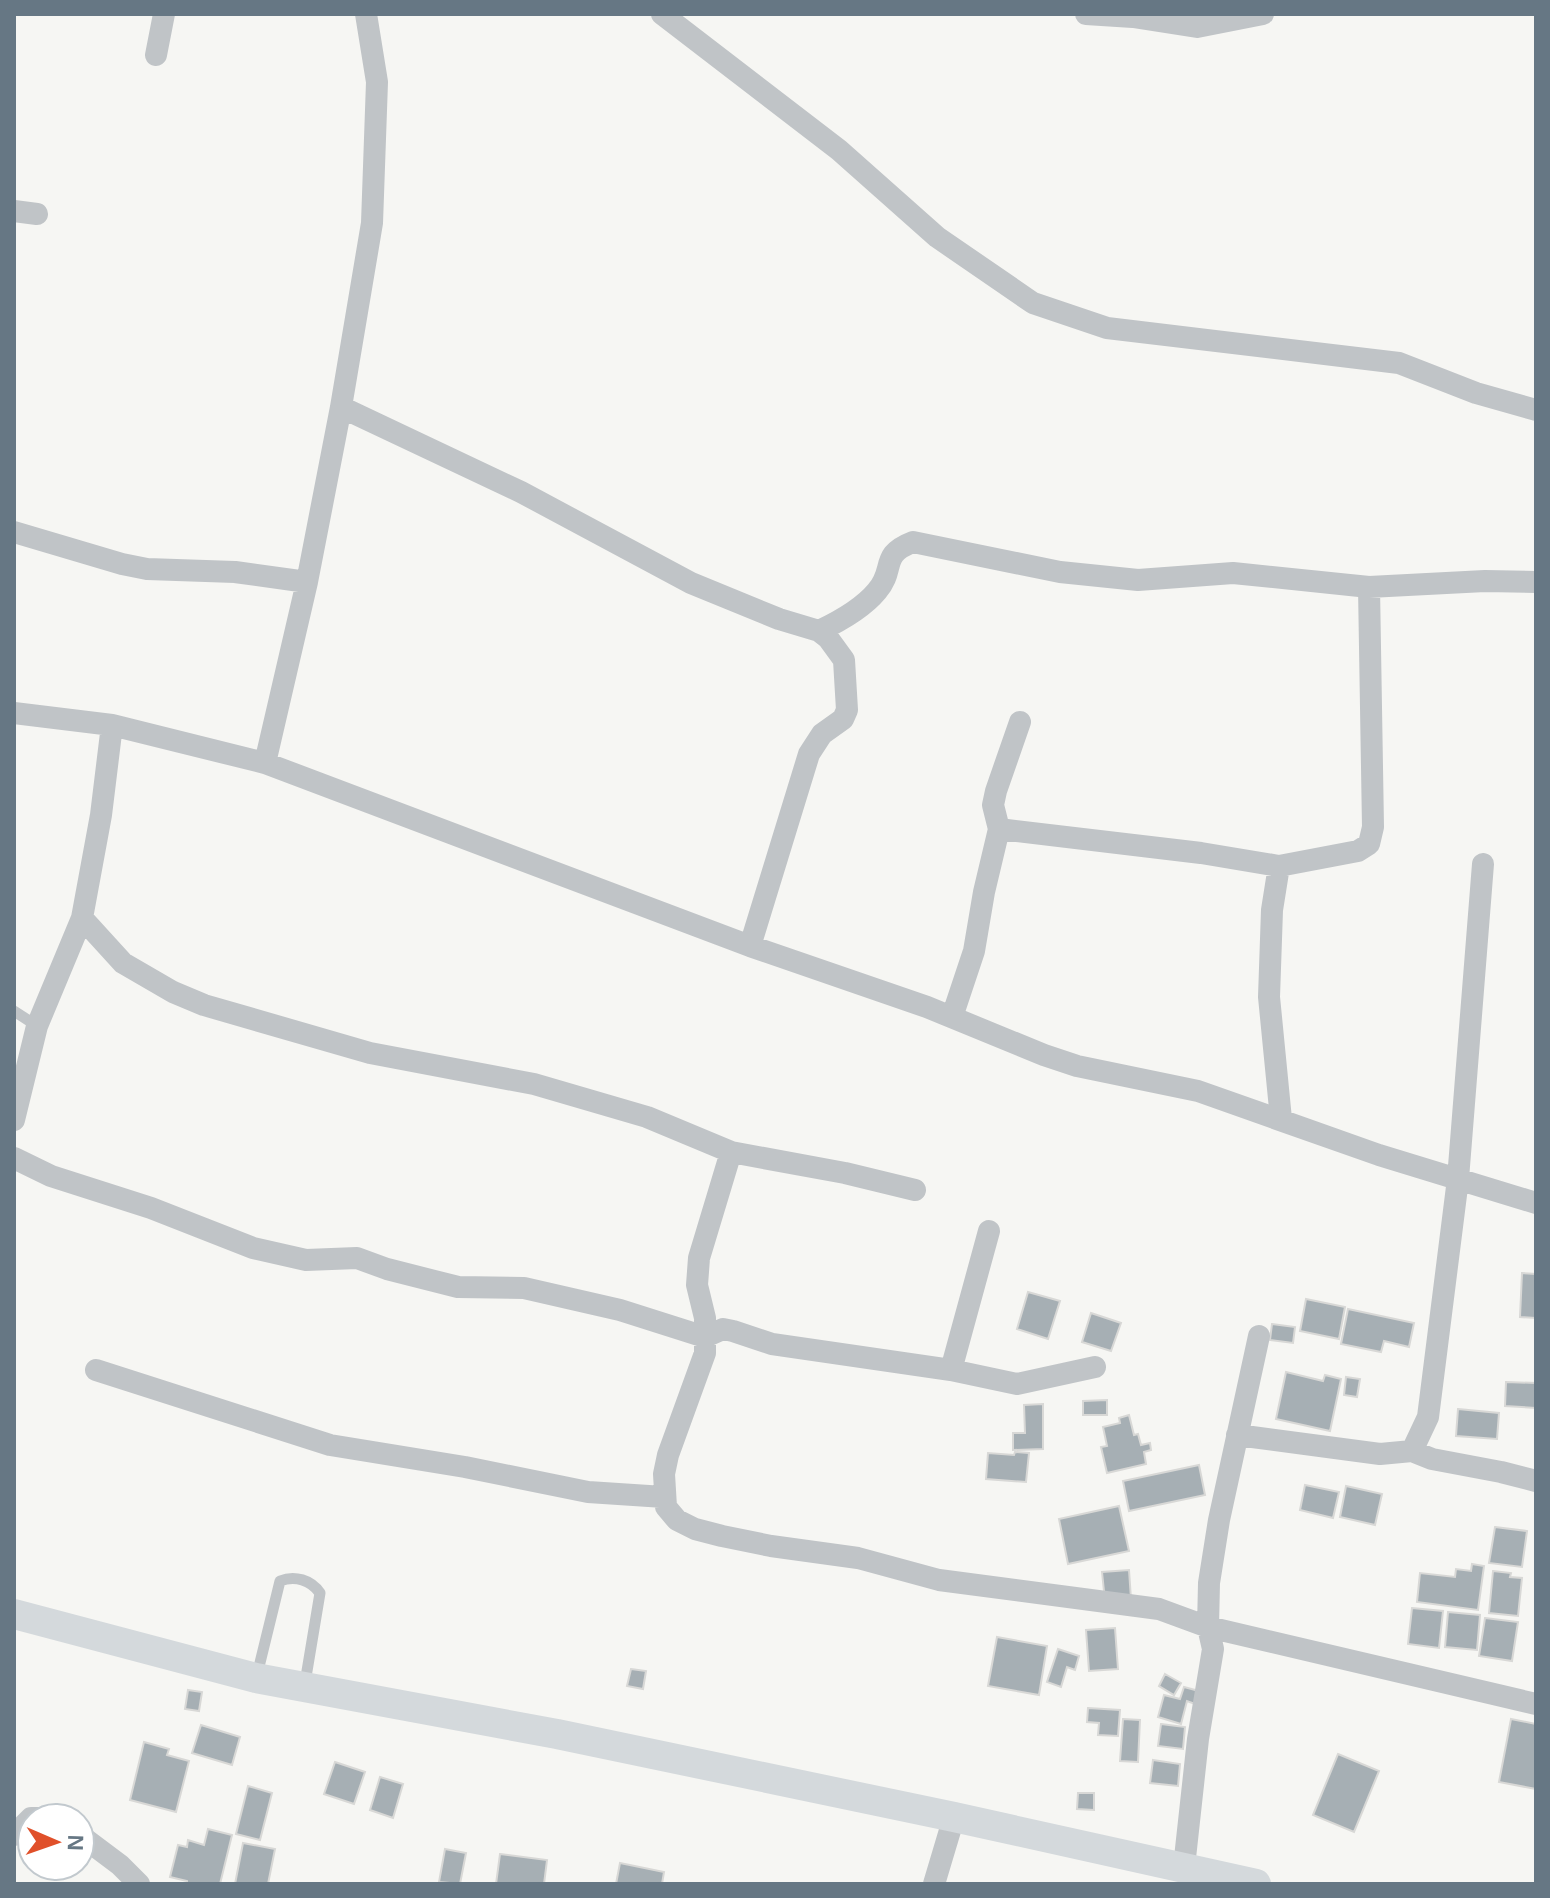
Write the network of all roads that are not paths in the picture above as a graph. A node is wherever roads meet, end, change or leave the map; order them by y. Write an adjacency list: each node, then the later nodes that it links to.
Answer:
1 (164, 14): 6 (street)
2 (366, 14): 9 (street)
3 (662, 14): 10 (street)
4 (1086, 14): 5 (street)
5 (1263, 14)
6 (156, 55)
7 (14, 211): 8 (street)
8 (37, 214)
9 (341, 407): 12 (street); 15 (street)
10 (1536, 410)
11 (14, 532): 12 (street)
12 (307, 582): 19 (street)
13 (1536, 582): 14 (street)
14 (1369, 587): 15 (street); 22 (street)
15 (819, 631): 24 (street)
16 (14, 713): 18 (street)
17 (1020, 722): 20 (street)
18 (112, 725): 19 (street); 23 (street)
19 (265, 763): 24 (street)
20 (999, 829): 22 (street); 26 (street)
21 (1483, 864): 32 (street)
22 (1279, 866): 28 (street)
23 (82, 918): 27 (street); 30 (street)
24 (750, 946): 26 (street)
25 (14, 1011): 27 (lane)
26 (952, 1017): 28 (street)
27 (37, 1026): 29 (street)
28 (1281, 1119): 32 (street)
29 (14, 1120)
30 (731, 1152): 33 (street); 37 (street)
31 (14, 1158): 37 (street)
32 (1458, 1179): 34 (street); 42 (street)
33 (915, 1190)
34 (1536, 1203)
35 (989, 1231): 40 (street)
36 (1259, 1336): 41 (street)
37 (705, 1337): 40 (street); 44 (street)
38 (1095, 1367): 40 (street)
39 (96, 1370): 44 (street)
40 (951, 1370)
41 (1237, 1435): 42 (street); 46 (street)
42 (1412, 1451): 43 (street)
43 (1536, 1481)
44 (664, 1497): 46 (street)
45 (14, 1614): 47 (main road)
46 (1208, 1627): 49 (street); 52 (street)
47 (256, 1678): 48 (main road); 48 (lane)
48 (304, 1688): 50 (main road)
49 (1536, 1704)
50 (954, 1817): 52 (main road); 54 (street)
51 (96, 1847): 53 (street)
52 (1184, 1867): 55 (main road)
53 (139, 1884)
54 (934, 1884)
55 (1256, 1884)

